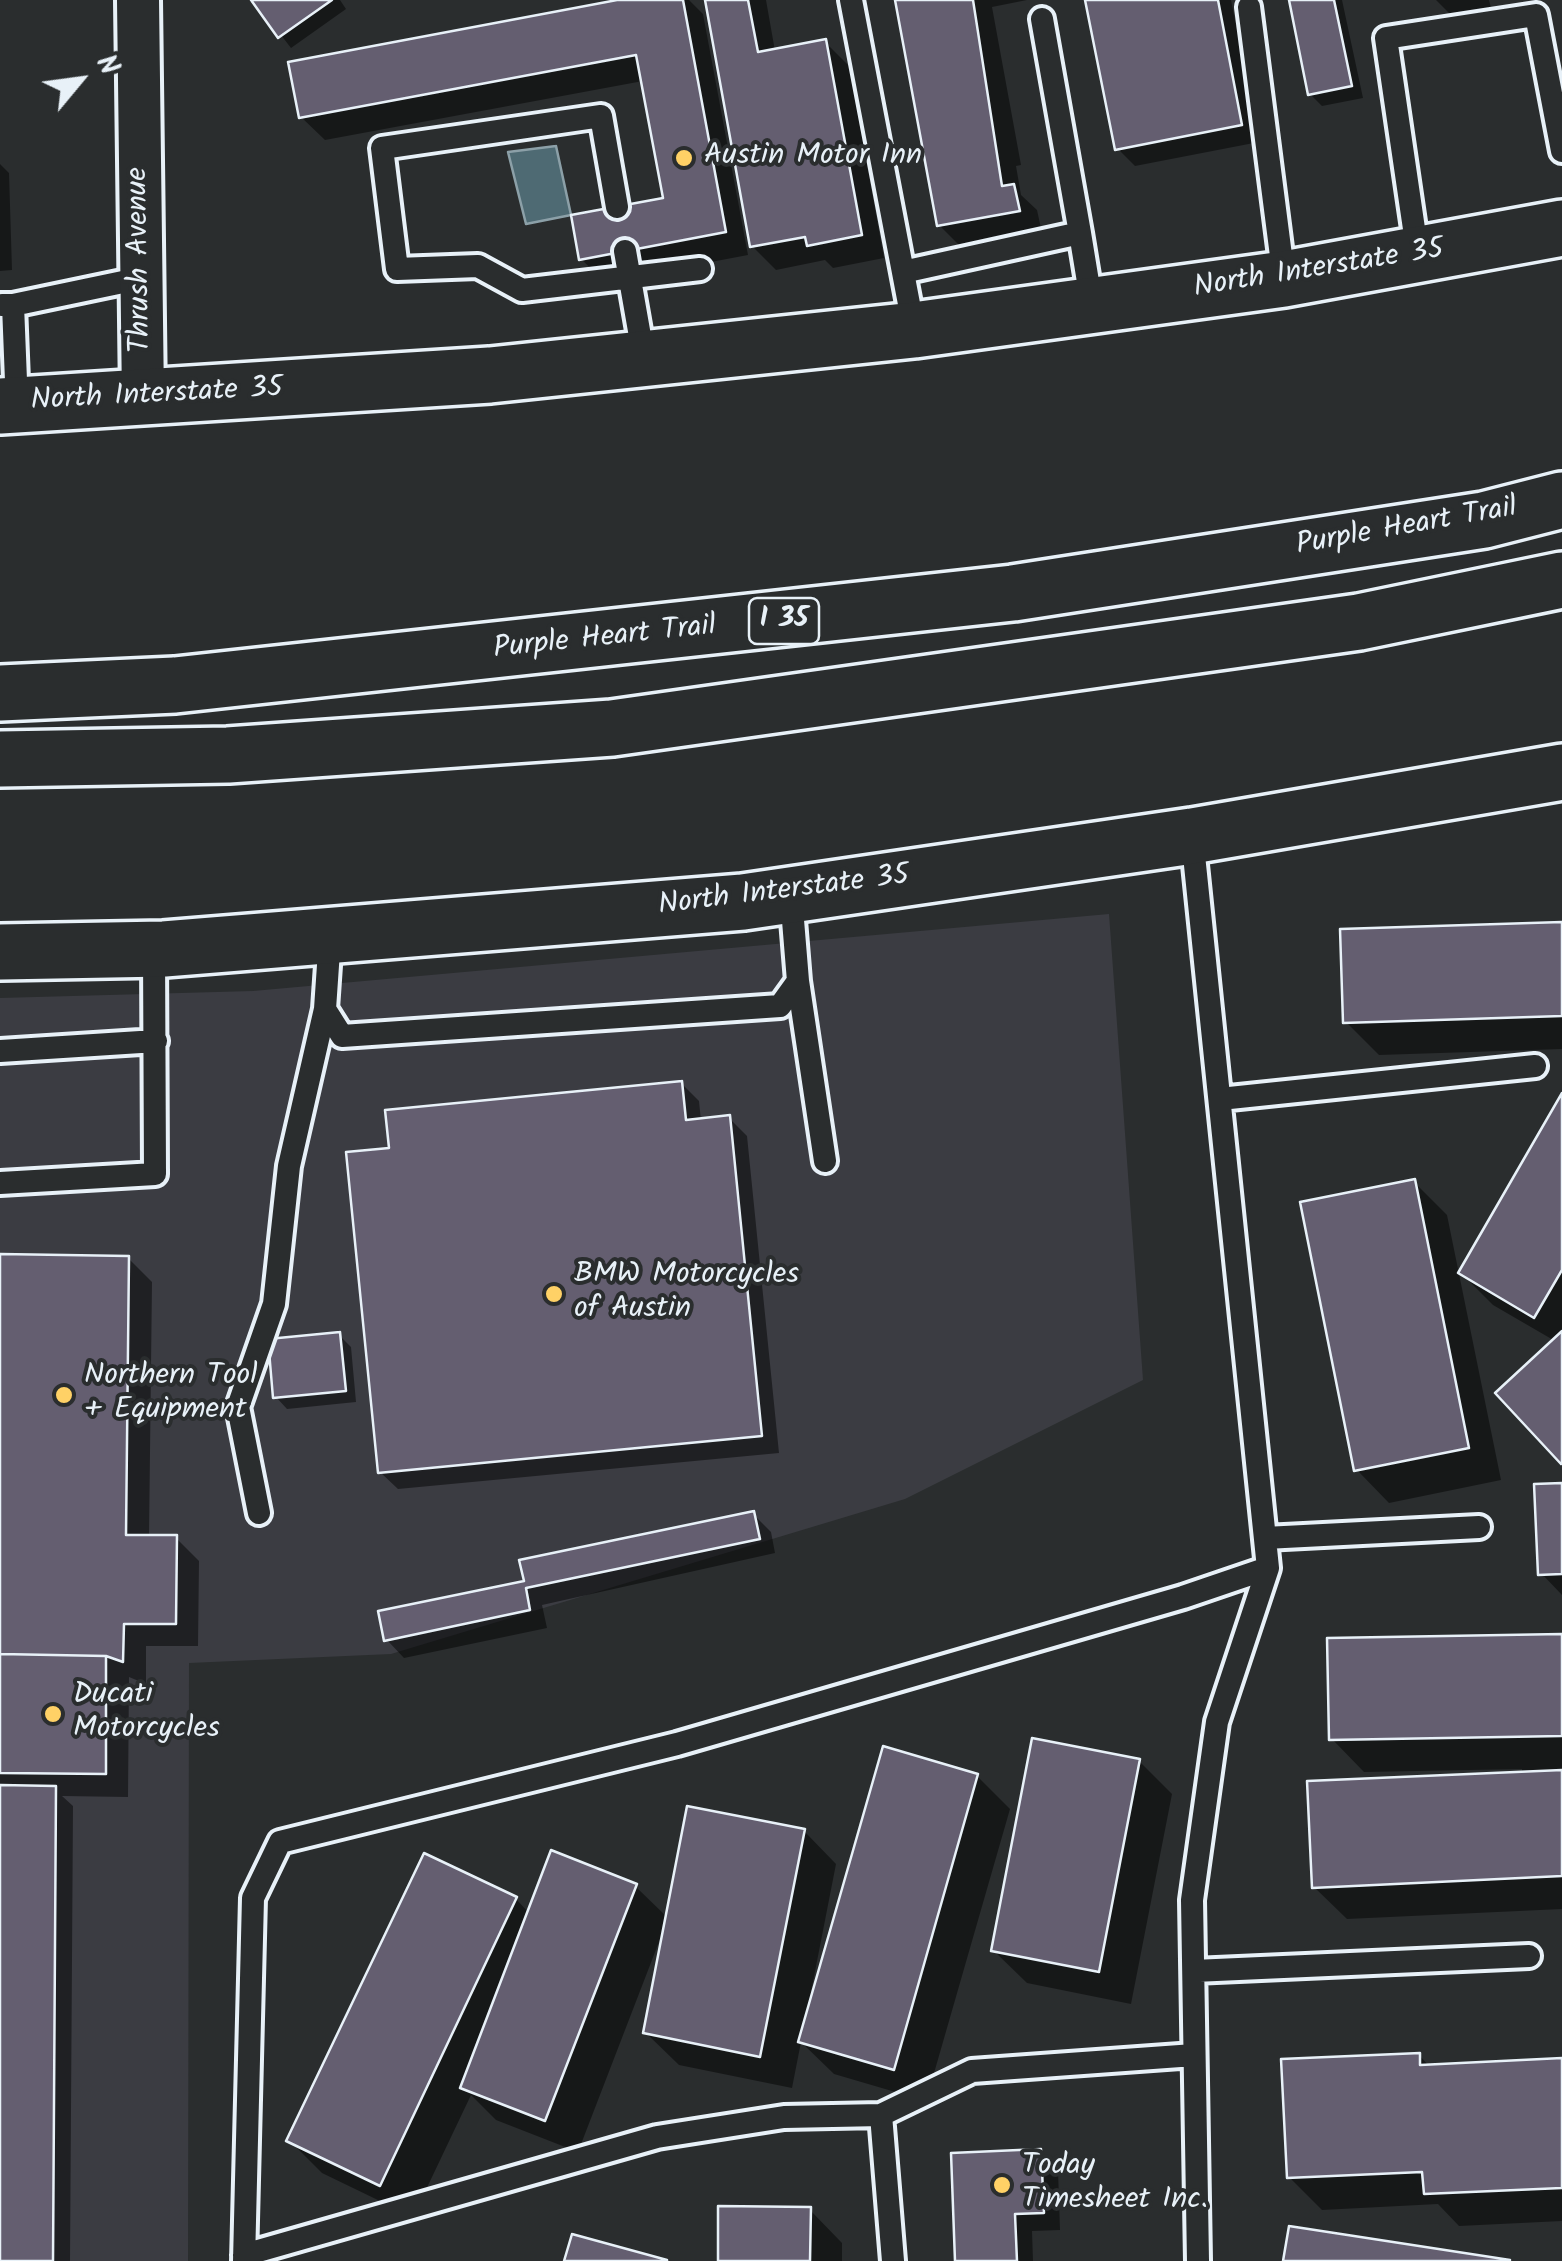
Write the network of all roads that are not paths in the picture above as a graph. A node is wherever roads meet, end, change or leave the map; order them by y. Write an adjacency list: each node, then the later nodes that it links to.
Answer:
1 (138, 0): 14 (street, Thrush Avenue)
2 (852, 0): 12 (lane)
3 (1249, 7): 15 (lane)
4 (1042, 20): 8 (lane)
5 (1562, 151): 10 (lane)
6 (617, 207): 13 (lane)
7 (1562, 228): 10 (main road, North Interstate 35)
8 (1080, 233): 12 (lane); 17 (lane)
9 (626, 251): 13 (lane)
10 (1418, 256): 15 (main road, North Interstate 35)
11 (700, 269): 13 (lane)
12 (903, 272): 18 (lane)
13 (628, 276): 19 (lane)
14 (142, 278): 16 (lane); 20 (street, Thrush Avenue)
15 (1284, 279): 17 (main road, North Interstate 35)
16 (6, 305): 21 (lane)
17 (1092, 306): 18 (main road, North Interstate 35)
18 (914, 330): 19 (main road, North Interstate 35)
19 (644, 358): 20 (main road, North Interstate 35)
20 (144, 400): 21 (main road, North Interstate 35)
21 (9, 406)
22 (1562, 500): 24 (main road, Purple Heart Trail / I 35)
23 (1562, 580): 25 (main road)
24 (0, 693)
25 (0, 759)
26 (1562, 772): 27 (main road, North Interstate 35)
27 (1192, 836): 28 (main road, North Interstate 35); 37 (lane)
28 (791, 896): 29 (main road, North Interstate 35); 32 (lane)
29 (330, 936): 30 (main road, North Interstate 35); 33 (lane)
30 (154, 950): 31 (main road, North Interstate 35); 34 (lane)
31 (0, 952)
32 (798, 981): 33 (lane); 38 (lane)
33 (325, 1010): 40 (lane)
34 (156, 1041): 35 (lane); 39 (lane)
35 (0, 1051)
36 (1535, 1066): 37 (lane)
37 (1220, 1099): 42 (lane)
38 (824, 1161)
39 (0, 1182)
40 (258, 1513)
41 (1479, 1527): 42 (lane)
42 (1265, 1538): 43 (lane)
43 (1268, 1568): 45 (lane); 48 (lane)
44 (1529, 1956): 45 (lane)
45 (1194, 1971): 46 (lane)
46 (1194, 2055): 47 (lane); 50 (lane)
47 (881, 2115): 48 (lane); 49 (lane)
48 (244, 2258)
49 (894, 2261)
50 (1198, 2261)

